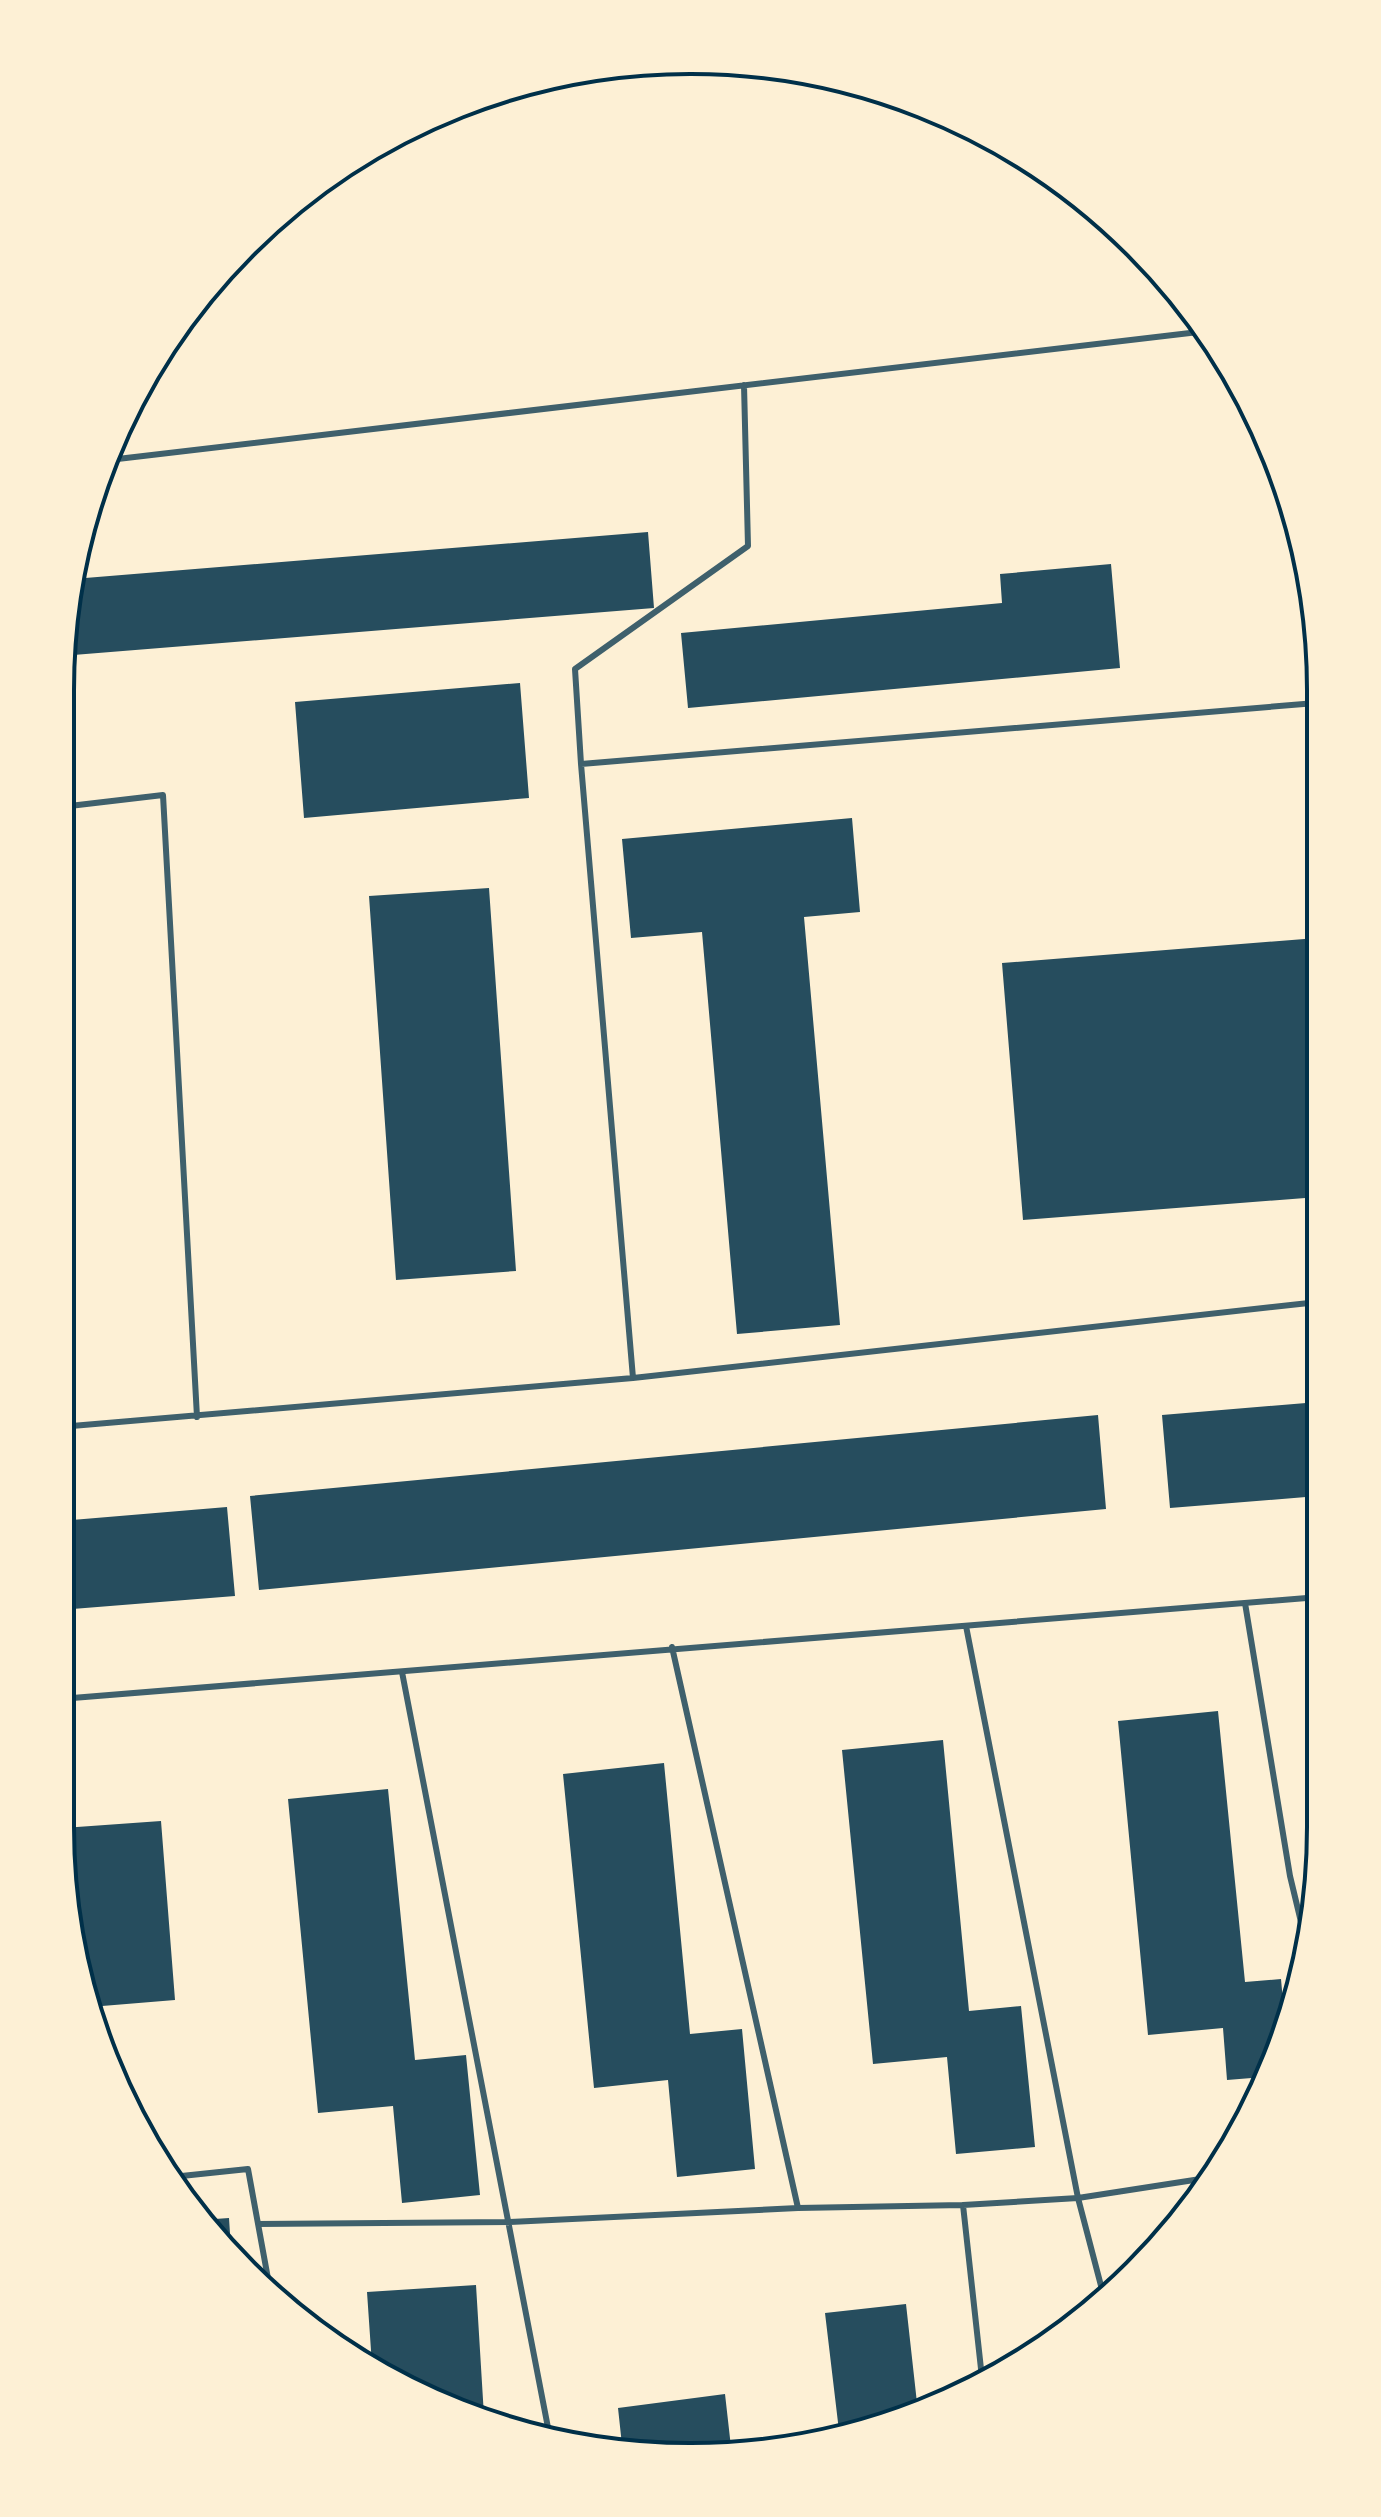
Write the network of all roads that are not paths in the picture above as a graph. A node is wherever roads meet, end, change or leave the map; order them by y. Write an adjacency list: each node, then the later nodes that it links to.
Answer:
1 (1192, 333): 2 (lane)
2 (744, 385): 3 (lane); 5 (lane)
3 (120, 459)
4 (1307, 704): 5 (lane)
5 (581, 764): 8 (lane)
6 (74, 805): 9 (lane)
7 (1307, 1303): 8 (lane)
8 (633, 1378): 9 (lane)
9 (197, 1417): 10 (lane)
10 (74, 1426)
11 (1307, 1598): 12 (lane)
12 (1245, 1603): 13 (lane); 17 (lane)
13 (966, 1626): 14 (lane); 20 (lane)
14 (672, 1647): 15 (lane); 22 (lane)
15 (402, 1672): 16 (lane); 23 (lane)
16 (74, 1698)
17 (1300, 1918)
18 (183, 2176): 24 (lane)
19 (1195, 2180): 20 (lane)
20 (1078, 2198): 21 (lane); 26 (lane)
21 (963, 2205): 22 (lane); 27 (lane)
22 (798, 2208): 23 (lane)
23 (510, 2222): 24 (lane); 28 (lane)
24 (258, 2224): 25 (lane)
25 (267, 2274)
26 (1101, 2286)
27 (981, 2369)
28 (548, 2426)

